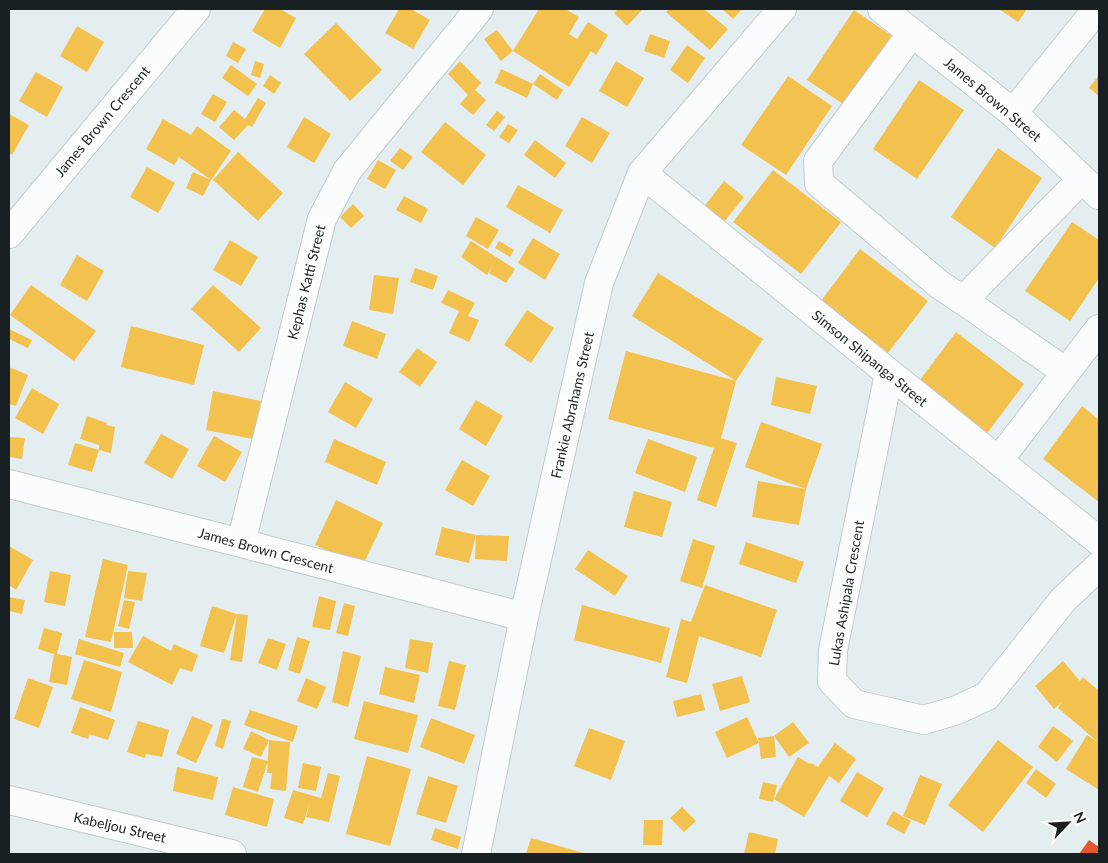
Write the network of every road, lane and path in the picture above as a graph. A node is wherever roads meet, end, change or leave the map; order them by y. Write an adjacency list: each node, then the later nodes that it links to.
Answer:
1 (196, 9): 10 (street, James Brown Crescent)
2 (479, 9): 18 (street, Kephas Katti Street)
3 (782, 9): 8 (street, Frankie Abrahams Street)
4 (882, 9): 6 (street, James Brown Street)
5 (1097, 9): 7 (street)
6 (912, 32): 7 (street, James Brown Street); 11 (street)
7 (1013, 112): 9 (street, James Brown Street)
8 (642, 173): 14 (street, Simson Shipanga Street); 20 (street, Frankie Abrahams Street)
9 (1091, 187): 11 (street)
10 (9, 234)
11 (964, 301): 13 (street)
12 (1099, 329): 13 (street)
13 (1066, 372): 15 (street)
14 (889, 373): 15 (street, Simson Shipanga Street); 19 (street, Lukas Ashipala Crescent)
15 (999, 460): 17 (street, Simson Shipanga Street)
16 (9, 484): 18 (street, James Brown Crescent)
17 (1099, 541)
18 (241, 543): 20 (street, James Brown Crescent)
19 (1099, 566)
20 (524, 617): 24 (street, Frankie Abrahams Street)
21 (9, 800): 22 (street, Kabeljou Street)
22 (179, 848): 23 (street, Kabeljou Street)
23 (232, 854)
24 (476, 854)

